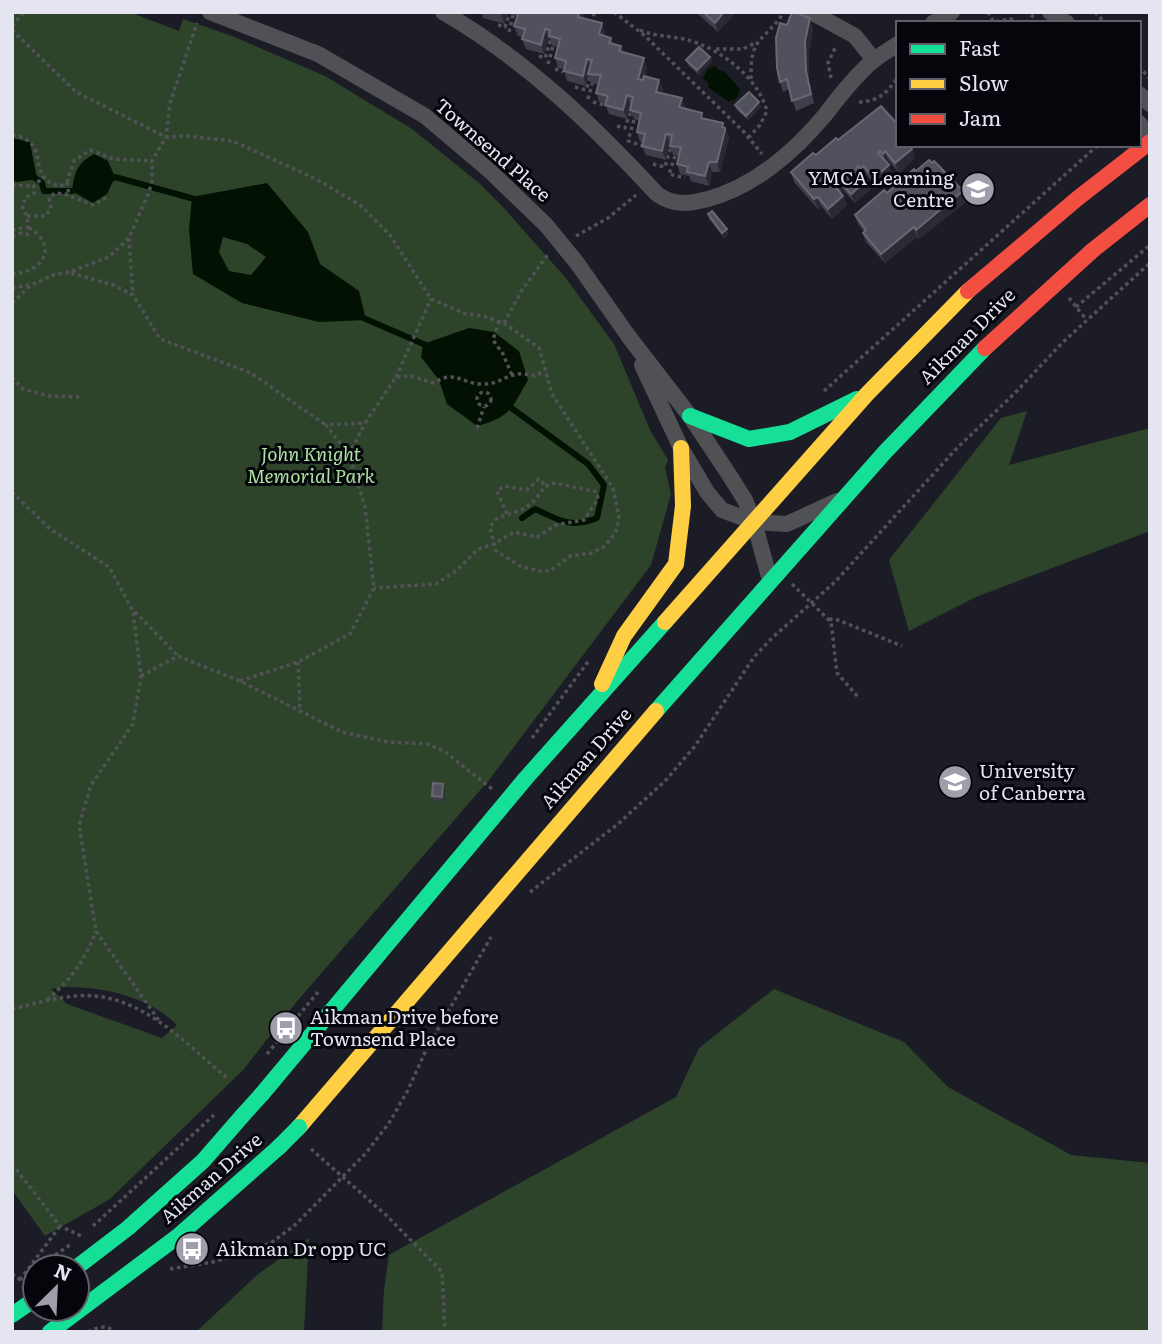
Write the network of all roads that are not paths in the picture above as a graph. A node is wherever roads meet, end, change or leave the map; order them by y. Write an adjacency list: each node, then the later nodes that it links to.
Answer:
1 (210, 12): 14 (street, Townsend Place)
2 (443, 12): 9 (street)
3 (811, 12): 9 (street)
4 (952, 12): 6 (street)
5 (1050, 12): 7 (street)
6 (936, 21)
7 (1066, 21)
8 (896, 45): 9 (street)
9 (874, 60)
10 (1150, 140): 15 (main road, Aikman Drive)
11 (1150, 205): 12 (main road, Aikman Drive)
12 (1128, 221): 13 (main road); 18 (main road, Aikman Drive)
13 (1150, 223)
14 (629, 337): 16 (street, Townsend Place); 17 (street, Townsend Place)
15 (867, 394): 16 (main road); 19 (main road, Aikman Drive)
16 (690, 416): 19 (street, Townsend Place)
17 (681, 448): 19 (street, Townsend Place); 21 (main road)
18 (839, 500): 19 (street, Townsend Place); 20 (main road, Aikman Drive)
19 (754, 522): 20 (street, Townsend Place); 21 (main road, Aikman Drive)
20 (774, 575): 23 (main road, Aikman Drive, bridge)
21 (592, 705): 22 (main road, Aikman Drive, bridge)
22 (91, 1256)
23 (50, 1332)

